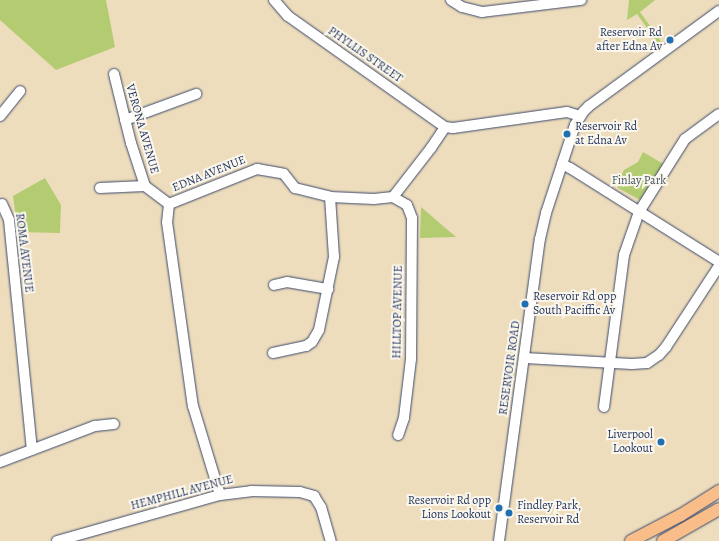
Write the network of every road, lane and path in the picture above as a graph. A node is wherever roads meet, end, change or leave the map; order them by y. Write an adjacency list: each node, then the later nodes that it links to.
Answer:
1 (274, 0): 12 (street, PHYLLIS STREET)
2 (451, 0): 3 (street)
3 (581, 0)
4 (719, 11): 10 (street, RESERVOIR ROAD)
5 (114, 74): 11 (street, VERONA AVENUE)
6 (20, 91): 9 (street)
7 (196, 94): 11 (street)
8 (719, 114): 20 (street)
9 (0, 116)
10 (580, 116): 12 (street); 13 (street, RESERVOIR ROAD)
11 (125, 120): 14 (street, VERONA AVENUE)
12 (445, 127): 17 (street)
13 (562, 164): 20 (street); 26 (street, RESERVOIR ROAD)
14 (145, 186): 15 (street); 19 (street, VERONA AVENUE)
15 (100, 188)
16 (330, 197): 17 (street, EDNA AVENUE); 19 (street, EDNA AVENUE); 24 (street)
17 (393, 197): 30 (street, HILLTOP AVENUE)
18 (2, 204): 31 (street, ROMA AVENUE)
19 (169, 204): 34 (street, EDNA AVENUE)
20 (639, 212): 21 (street); 27 (street)
21 (719, 262)
22 (719, 266): 27 (street)
23 (274, 285): 24 (street)
24 (328, 289): 25 (street)
25 (273, 353)
26 (525, 358): 27 (street); 38 (street, RESERVOIR ROAD)
27 (610, 363): 28 (street)
28 (604, 407)
29 (114, 424): 31 (street)
30 (398, 435)
31 (32, 450): 32 (street)
32 (0, 462)
33 (719, 491): 39 (main road)
34 (220, 494): 36 (street, HEMPHILL AVENUE); 37 (street, HEMPHILL AVENUE)
35 (719, 509): 40 (main road)
36 (57, 541)
37 (331, 541)
38 (499, 541)
39 (631, 541)
40 (663, 541)

